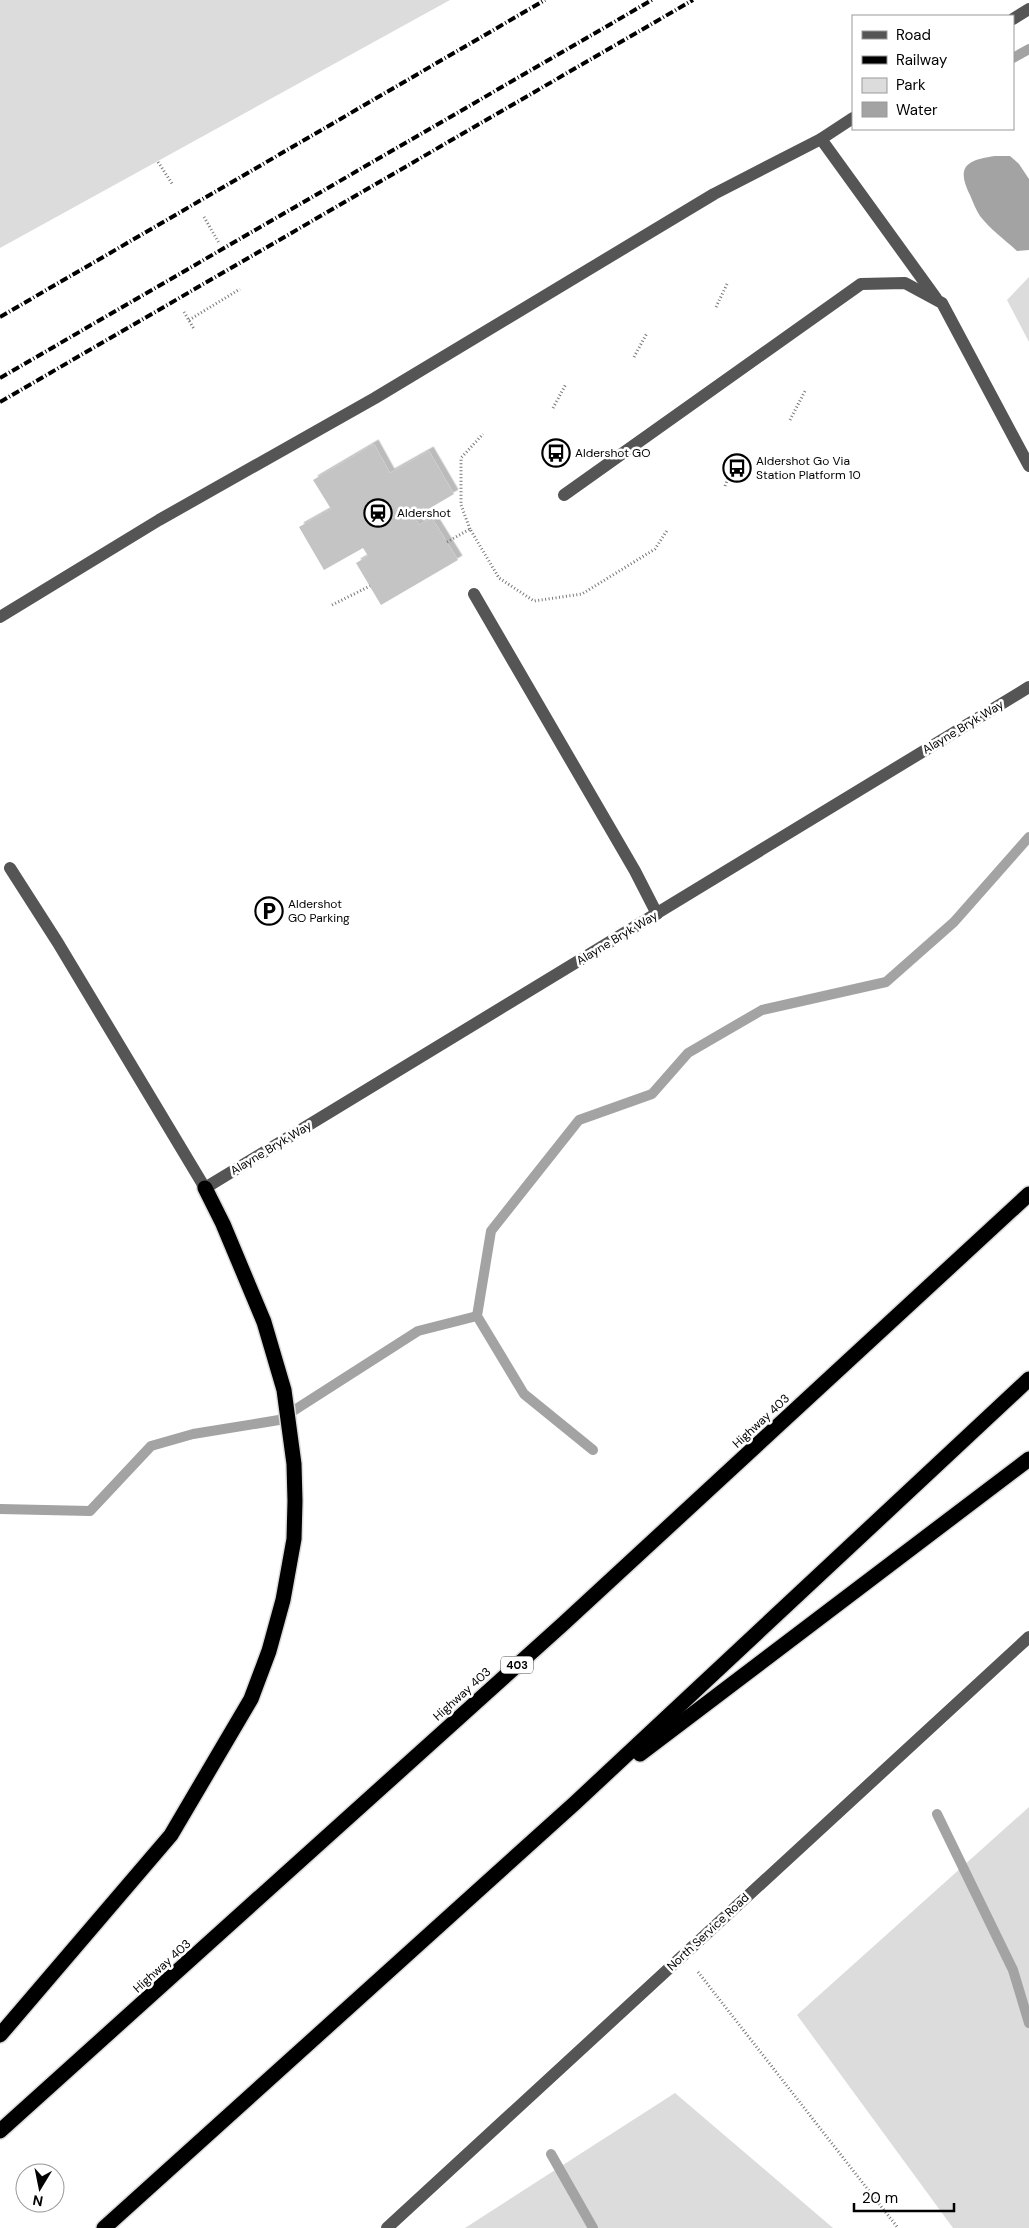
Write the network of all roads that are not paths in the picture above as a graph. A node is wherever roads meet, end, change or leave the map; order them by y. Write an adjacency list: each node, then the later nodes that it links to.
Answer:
1 (1029, 9): 2 (street)
2 (1014, 18)
3 (852, 119): 4 (street)
4 (821, 138): 5 (street); 9 (street)
5 (937, 300): 6 (street); 7 (street)
6 (1029, 466)
7 (564, 495)
8 (474, 594): 12 (street)
9 (0, 617)
10 (1029, 687): 12 (street, Alayne Bryk Way)
11 (10, 868): 13 (street)
12 (657, 914): 13 (street, Alayne Bryk Way)
13 (205, 1188): 19 (highway)
14 (1029, 1194): 20 (highway, Highway 403 / 403)
15 (1029, 1379): 18 (highway)
16 (1029, 1458): 18 (highway)
17 (1029, 1636): 22 (street, North Service Road)
18 (575, 1803): 21 (highway)
19 (0, 2034)
20 (0, 2132)
21 (104, 2228)
22 (388, 2228)

